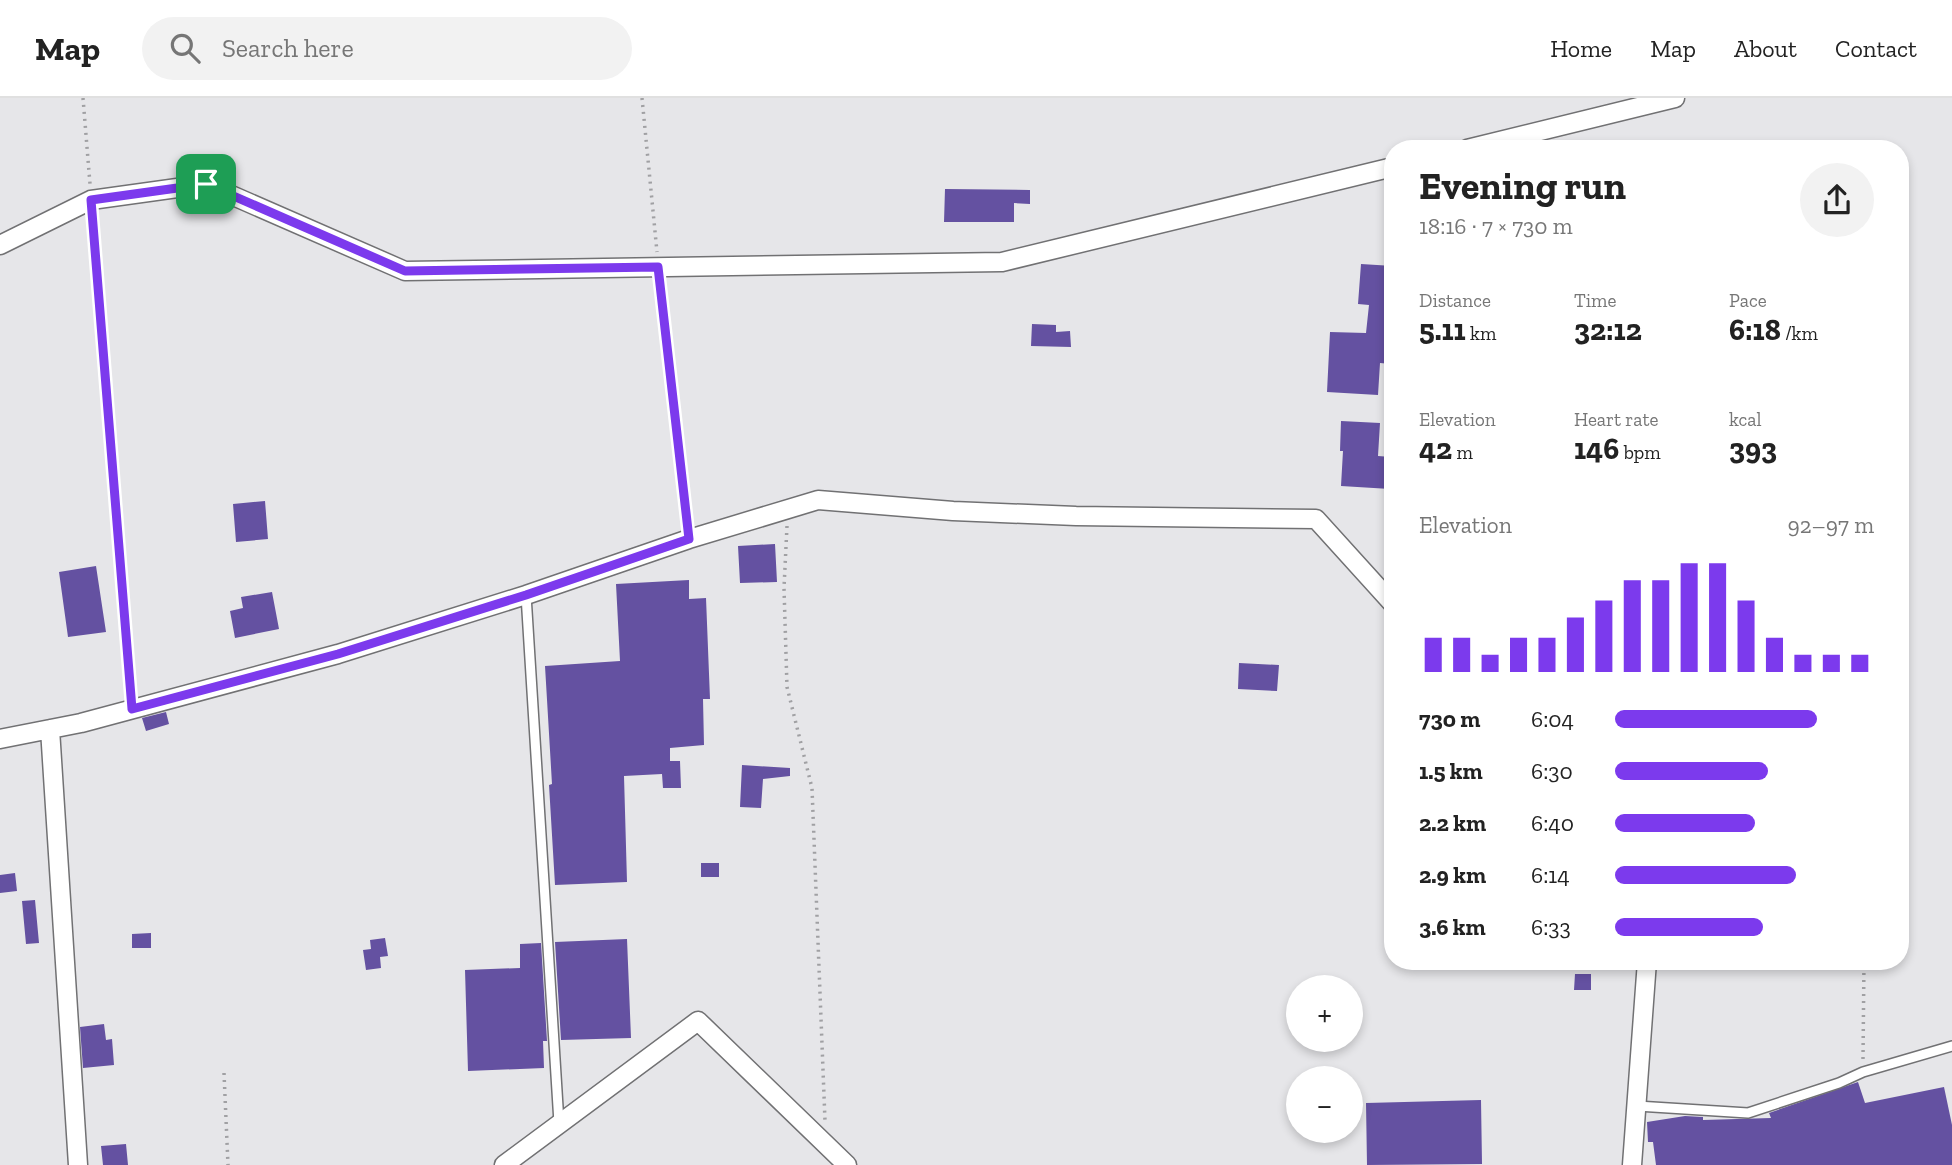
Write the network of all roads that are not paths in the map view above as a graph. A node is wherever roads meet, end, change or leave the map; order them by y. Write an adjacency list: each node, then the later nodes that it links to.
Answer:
1 (1675, 98): 2 (street)
2 (1504, 140)
3 (1384, 169): 4 (street)
4 (0, 245)
5 (1384, 594): 6 (street)
6 (526, 595): 7 (street); 12 (lane)
7 (50, 729): 8 (street); 13 (street)
8 (0, 740)
9 (1646, 970): 11 (street)
10 (1952, 1046): 11 (lane)
11 (1637, 1106): 16 (street)
12 (559, 1123): 14 (street); 15 (street)
13 (78, 1165)
14 (504, 1165)
15 (847, 1165)
16 (1632, 1165)

